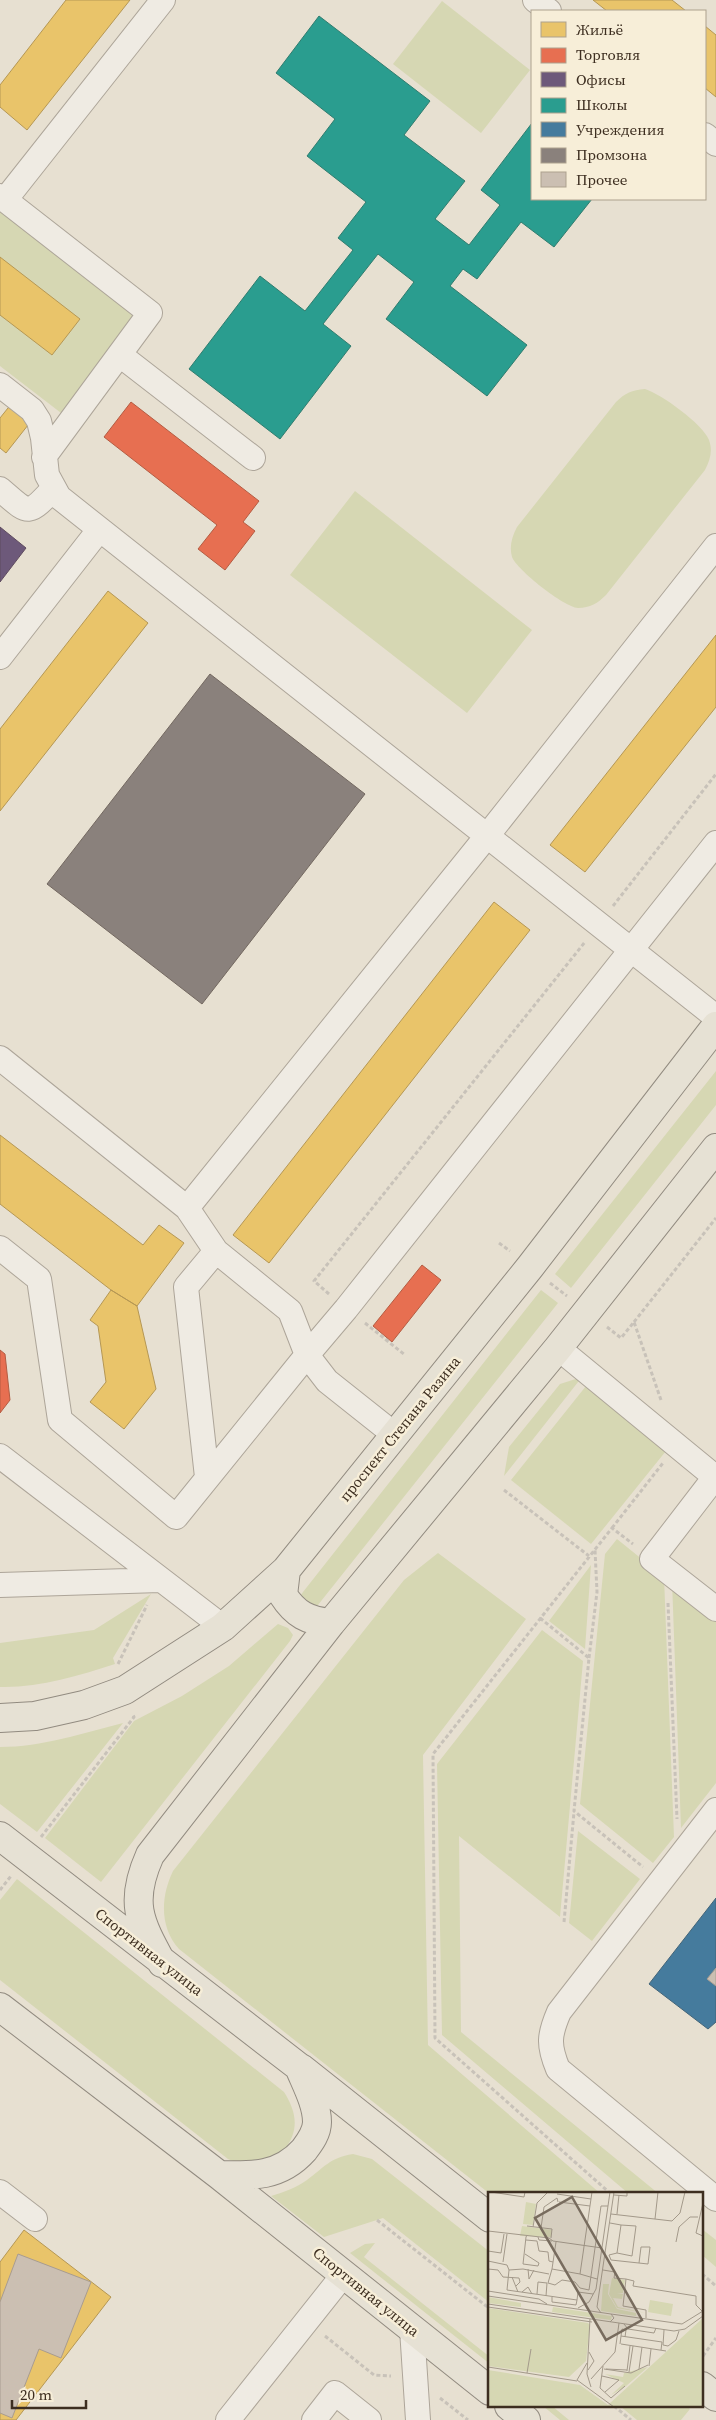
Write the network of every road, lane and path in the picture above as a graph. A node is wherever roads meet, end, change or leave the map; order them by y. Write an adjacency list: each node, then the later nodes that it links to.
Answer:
1 (163, 0): 6 (lane)
2 (535, 0): 3 (lane)
3 (548, 10)
4 (706, 136): 5 (lane)
5 (716, 144)
6 (2, 198): 7 (lane)
7 (120, 355): 9 (lane); 10 (lane)
8 (0, 385): 9 (lane)
9 (44, 457): 11 (lane)
10 (253, 458)
11 (54, 488): 12 (lane); 13 (lane)
12 (0, 489)
13 (99, 530): 15 (lane); 17 (lane)
14 (716, 546): 17 (lane)
15 (0, 657)
16 (716, 774): 19 (path)
17 (487, 836): 19 (lane); 25 (lane)
18 (716, 842): 20 (lane)
19 (599, 924): 20 (lane); 29 (path)
20 (631, 950): 21 (lane); 32 (lane)
21 (716, 1017)
22 (716, 1026): 33 (main road, проспект Степана Разина)
23 (0, 1058): 25 (lane)
24 (716, 1148): 31 (main road)
25 (187, 1208): 28 (lane)
26 (716, 1218): 30 (path)
27 (0, 1248): 35 (lane)
28 (216, 1251): 32 (lane); 35 (lane)
29 (314, 1281)
30 (634, 1322)
31 (558, 1348): 39 (lane); 45 (main road)
32 (307, 1355): 33 (lane); 35 (lane)
33 (395, 1435): 40 (main road, проспект Степана Разина)
34 (0, 1456): 41 (lane)
35 (207, 1476)
36 (504, 1490): 38 (path)
37 (595, 1549): 38 (path); 39 (path); 47 (path)
38 (589, 1556): 44 (path)
39 (659, 1564): 43 (lane); 54 (path)
40 (286, 1570): 45 (main road); 46 (main road, проспект Степана Разина)
41 (160, 1580): 42 (lane); 46 (lane); 48 (path)
42 (0, 1585)
43 (716, 1608)
44 (540, 1618): 47 (path); 65 (path)
45 (331, 1623): 58 (main road)
46 (223, 1627): 48 (main road, проспект Степана Разина)
47 (589, 1658): 51 (path)
48 (125, 1690): 49 (main road, проспект Степана Разина); 53 (path)
49 (0, 1718)
50 (716, 1810): 54 (lane)
51 (574, 1811): 55 (path); 57 (path)
52 (0, 1836): 53 (main road, Спортивная улица)
53 (26, 1857): 56 (path); 58 (main road, Спортивная улица)
54 (679, 1858): 55 (lane)
55 (660, 1882): 66 (lane)
56 (0, 1890)
57 (564, 1922)
58 (162, 1963): 62 (main road, Спортивная улица)
59 (0, 2007): 61 (main road, Спортивная улица)
60 (0, 2023): 61 (main road)
61 (31, 2031): 63 (main road, Спортивная улица)
62 (299, 2067): 63 (main road); 67 (main road, Спортивная улица)
63 (219, 2175): 70 (main road, Спортивная улица)
64 (0, 2192): 68 (lane)
65 (609, 2192)
66 (716, 2199)
67 (488, 2216)
68 (35, 2219)
69 (377, 2220): 73 (path)
70 (344, 2274): 74 (main road, Спортивная улица); 84 (lane)
71 (704, 2276): 72 (path)
72 (716, 2286)
73 (488, 2307)
74 (412, 2329): 78 (lane); 80 (main road, Спортивная улица)
75 (325, 2336): 78 (path)
76 (716, 2338): 77 (path)
77 (704, 2355)
78 (415, 2378): 87 (lane)
79 (704, 2388): 81 (main road)
80 (488, 2389)
81 (716, 2397)
82 (511, 2408): 88 (main road)
83 (616, 2408): 89 (path)
84 (228, 2420)
85 (314, 2420): 86 (lane)
86 (369, 2420)
87 (418, 2420)
88 (526, 2420)
89 (631, 2420)

